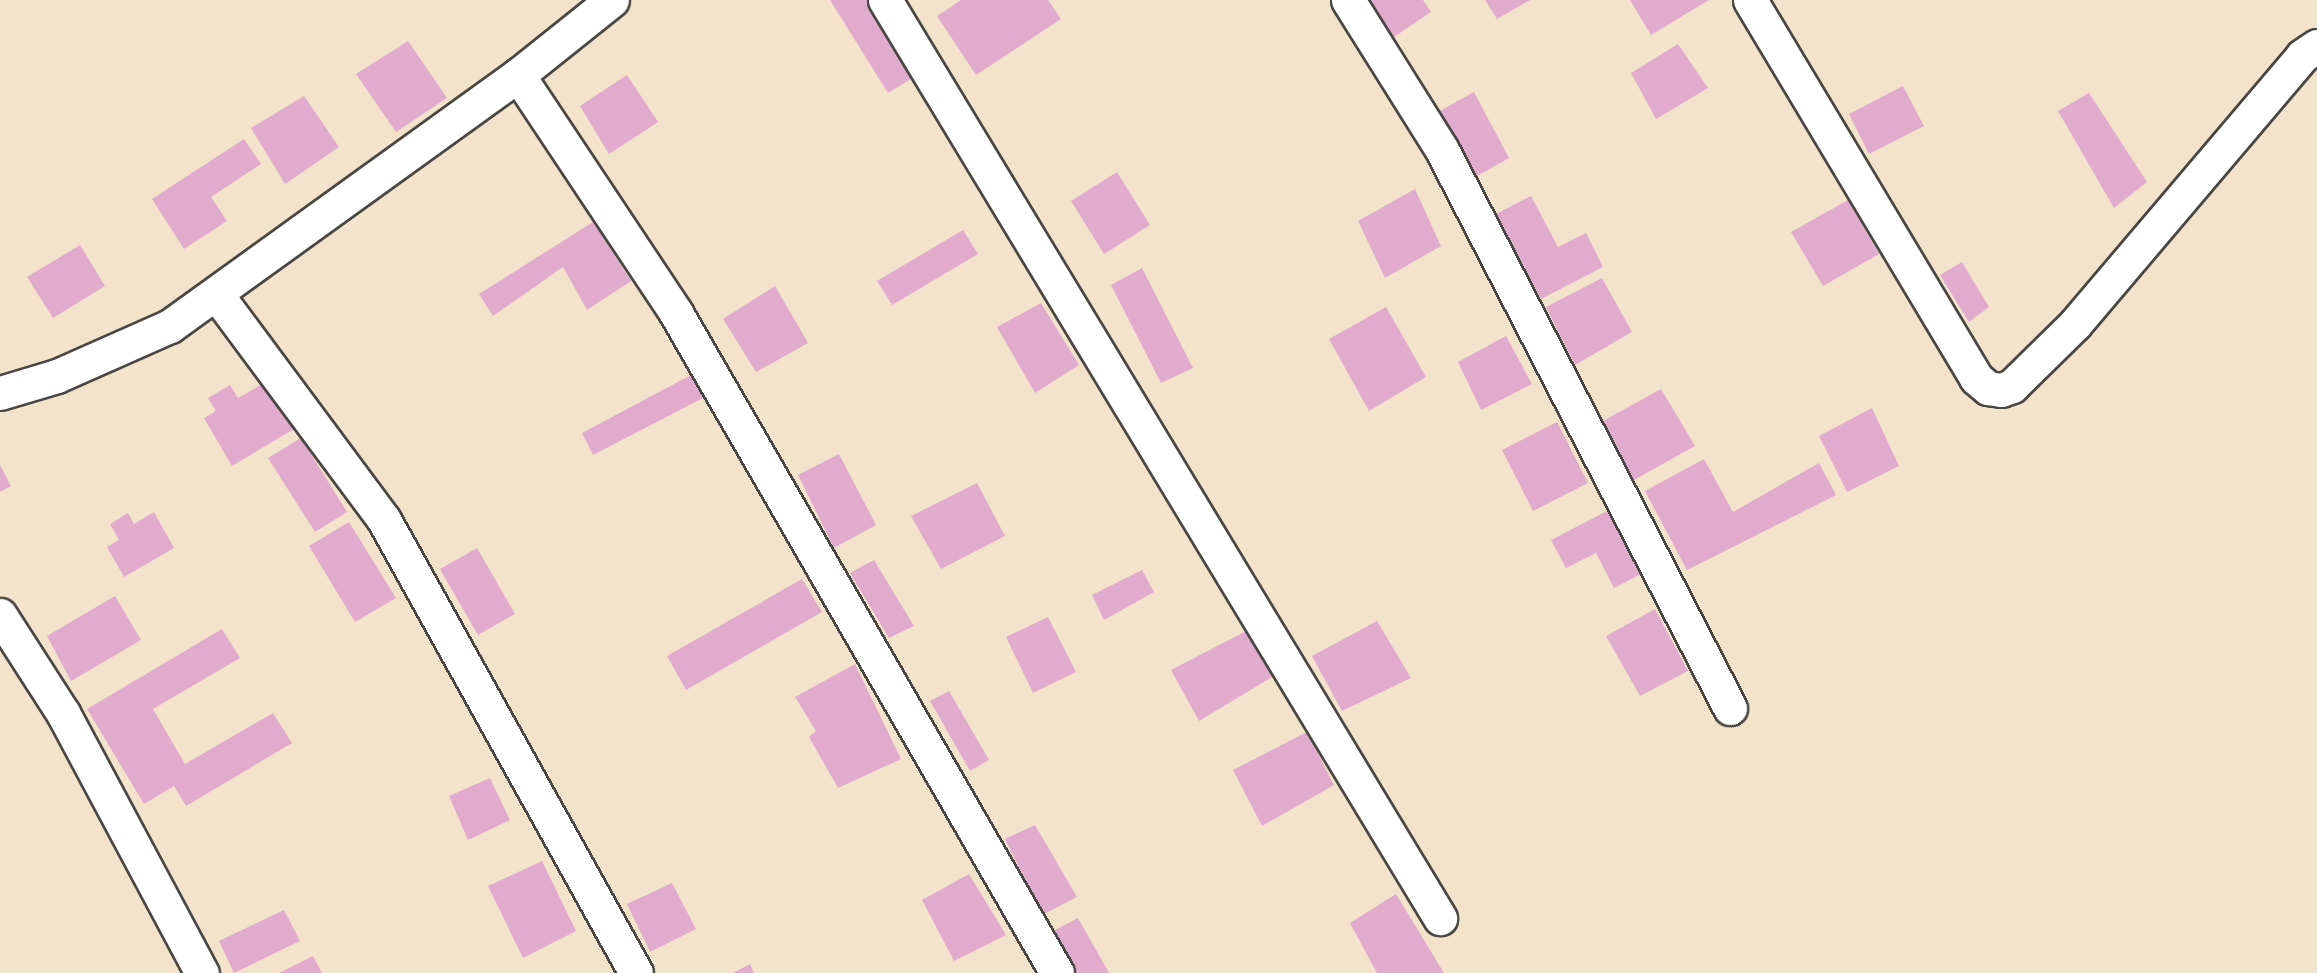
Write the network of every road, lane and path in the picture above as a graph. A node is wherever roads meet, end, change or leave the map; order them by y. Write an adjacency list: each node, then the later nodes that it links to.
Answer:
1 (612, 0): 6 (street)
2 (885, 0): 11 (street)
3 (1348, 0): 10 (street)
4 (1750, 0): 5 (street)
5 (2317, 46)
6 (518, 75): 7 (street); 14 (street)
7 (216, 295): 8 (street); 13 (street)
8 (0, 393)
9 (0, 615): 12 (street)
10 (1730, 708)
11 (1440, 918)
12 (202, 973)
13 (636, 973)
14 (1057, 973)

